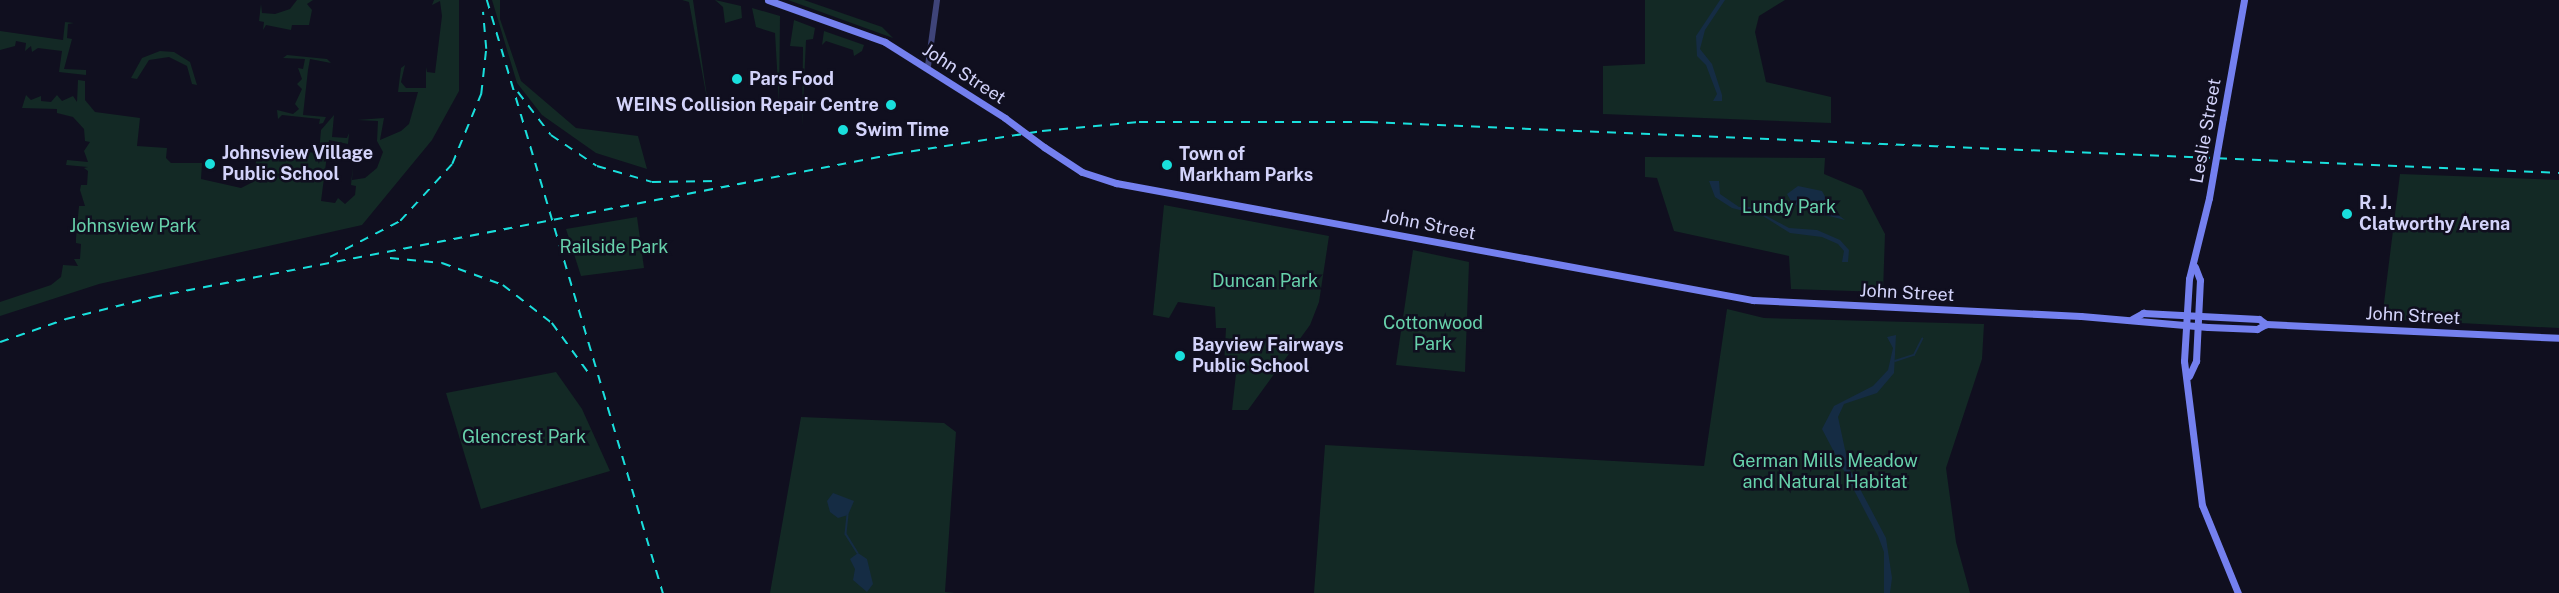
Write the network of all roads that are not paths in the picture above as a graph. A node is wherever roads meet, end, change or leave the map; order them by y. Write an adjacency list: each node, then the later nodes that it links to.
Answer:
1 (768, 0): 4 (main road, John Street)
2 (937, 0): 4 (street)
3 (2244, 0): 5 (main road, Leslie Street, bridge)
4 (928, 66): 8 (main road, John Street, bridge)
5 (2195, 267): 6 (main road, Leslie Street); 7 (main road, Leslie Street)
6 (2187, 315): 7 (main road, John Street); 8 (main road, John Street); 10 (main road, Leslie Street)
7 (2198, 316): 9 (main road, John Street); 11 (main road, Leslie Street)
8 (2132, 319): 10 (main road, John Street)
9 (2266, 324): 11 (main road, John Street); 12 (main road, John Street)
10 (2186, 326): 11 (main road, John Street); 13 (main road, Leslie Street)
11 (2197, 326): 13 (main road, Leslie Street)
12 (2559, 338)
13 (2189, 376): 14 (main road)
14 (2238, 593)

